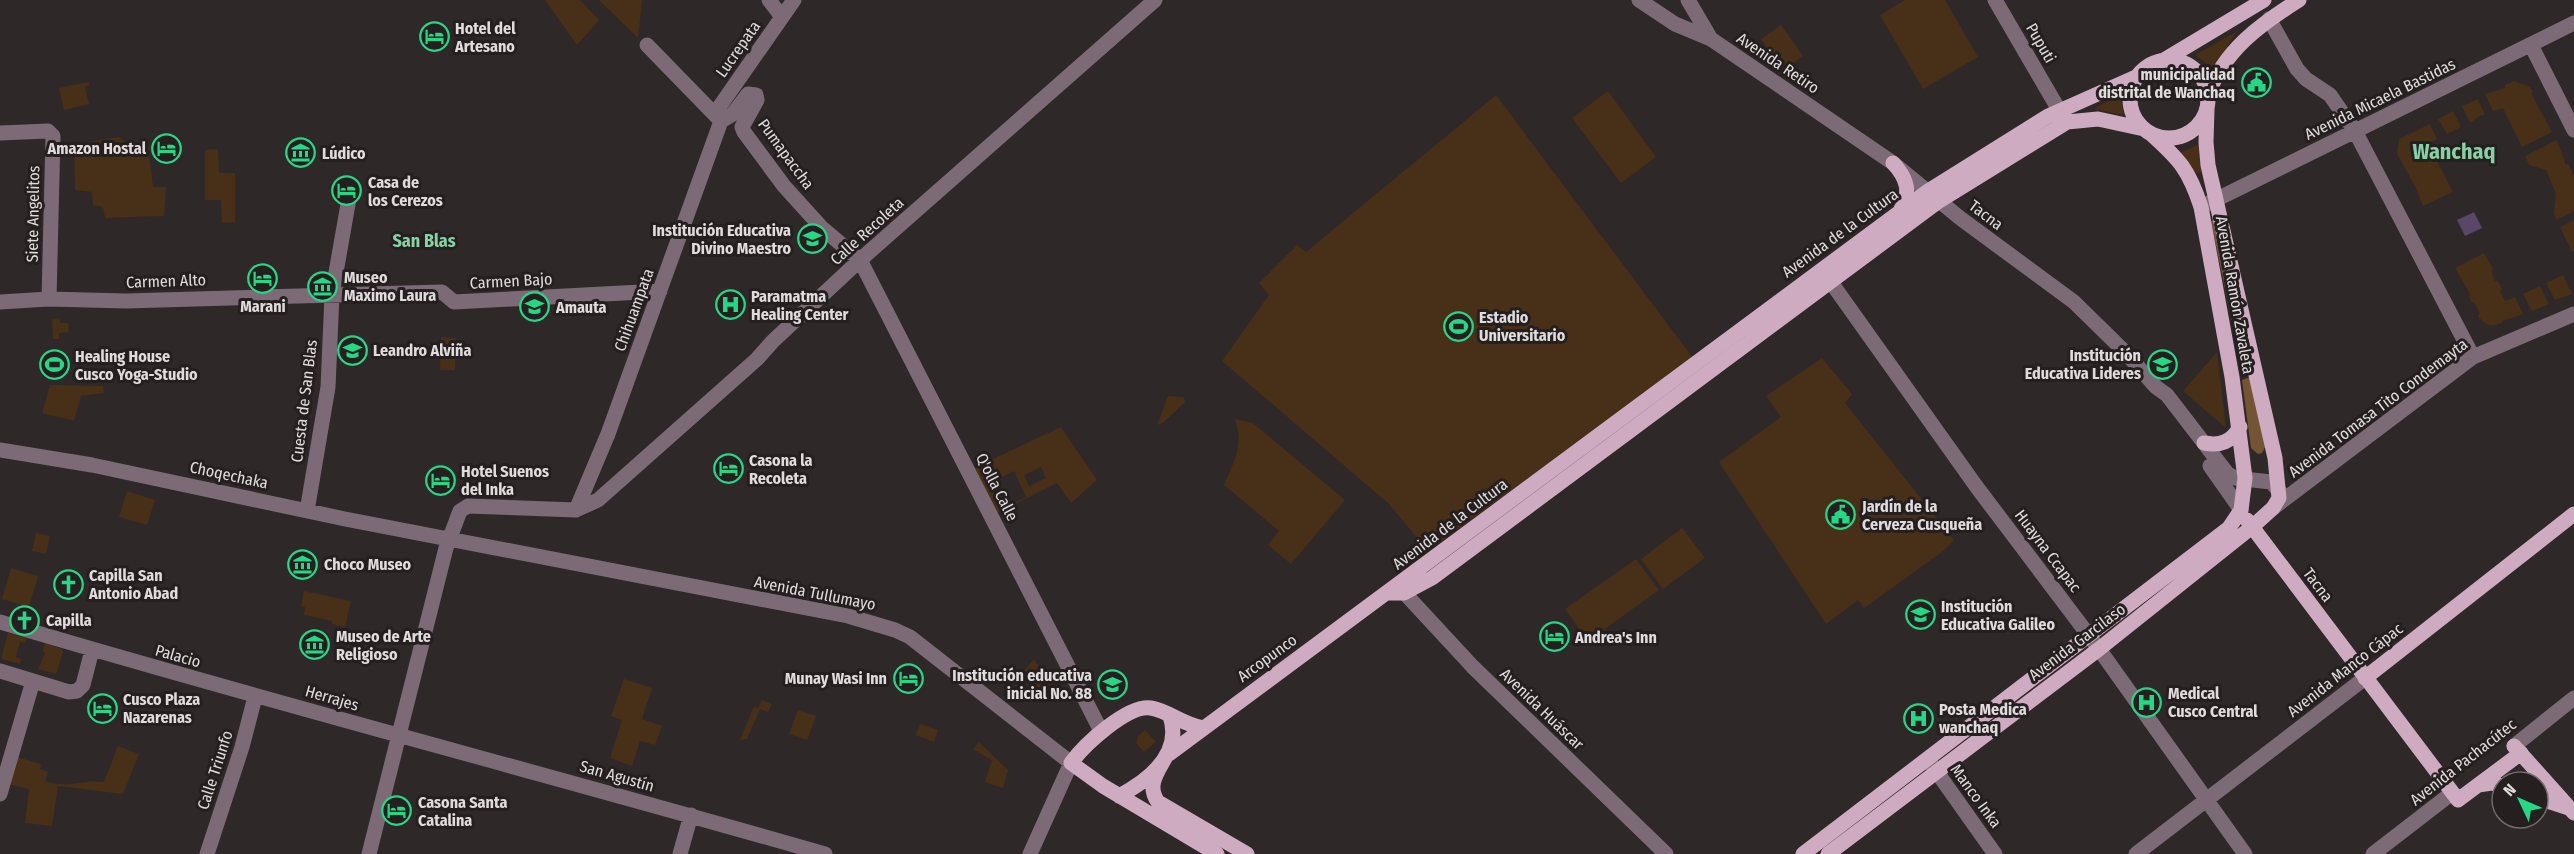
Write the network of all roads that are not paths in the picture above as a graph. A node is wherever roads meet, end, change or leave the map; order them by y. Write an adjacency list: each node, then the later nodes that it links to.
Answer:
1 (770, 0): 9 (street)
2 (794, 0): 9 (street, Lucrepata)
3 (1155, 0): 30 (street, Calle Recoleta)
4 (1639, 0): 12 (street, Avenida Retiro)
5 (1688, 0): 12 (street)
6 (1995, 0): 18 (street, Puputi)
7 (2264, 0): 15 (main road)
8 (2299, 0): 10 (main road)
9 (783, 17): 19 (street, Lucrepata)
10 (2269, 19): 17 (main road); 21 (street)
11 (2574, 23): 14 (street, Avenida Micaela Bastidas)
12 (1711, 39): 24 (street, Avenida Retiro)
13 (647, 45): 19 (street)
14 (2531, 45): 20 (street); 21 (street, Avenida Micaela Bastidas)
15 (2164, 60): 16 (main road); 17 (main road)
16 (2138, 76): 18 (main road, Avenida de la Cultura); 22 (main road)
17 (2207, 102): 22 (main road); 27 (main road, Avenida Ramón Zavaleta)
18 (2061, 112): 22 (main road, Avenida de la Cultura); 26 (main road, Avenida de la Cultura)
19 (721, 121): 30 (street, Pumapaccha); 32 (street, Chihuampata)
20 (2574, 130)
21 (2355, 131): 27 (street, Avenida Micaela Bastidas); 37 (street)
22 (2148, 132): 28 (main road, Avenida Ramón Zavaleta)
23 (0, 133): 34 (street, Siete Angelitos)
24 (1893, 163): 26 (street, Avenida Retiro); 29 (main road)
25 (350, 193): 33 (street, Cuesta de San Blas)
26 (1933, 196): 29 (main road, Avenida de la Cultura); 31 (main road, Avenida de la Cultura); 38 (street, Tacna)
27 (2217, 200): 28 (street, Avenida Micaela Bastidas); 43 (main road, Avenida Ramón Zavaleta)
28 (2201, 207): 39 (main road, Avenida Ramón Zavaleta)
29 (1899, 212): 31 (main road, Avenida de la Cultura)
30 (860, 260): 46 (street, Calle Recoleta); 65 (street, Q'olla Calle)
31 (1826, 274): 52 (main road, Avenida de la Cultura); 54 (street, Huayna Ccapac)
32 (660, 291): 33 (street, Carmen Bajo); 46 (street, Chihuampata)
33 (332, 295): 34 (street, Carmen Alto); 47 (street, Cuesta de San Blas)
34 (49, 299): 35 (street, Carmen Alto)
35 (0, 302)
36 (2574, 314): 37 (street, Avenida Tomasa Tito Condemayta)
37 (2473, 357): 45 (street, Avenida Tomasa Tito Condemayta)
38 (2156, 387): 40 (street, Tacna); 44 (street, Tacna)
39 (2240, 427): 40 (main road); 42 (main road, Avenida Ramón Zavaleta)
40 (2204, 443): 42 (street, Tacna)
41 (0, 450): 47 (street, Choqechaka)
42 (2245, 478): 43 (street, Tacna); 44 (main road)
43 (2280, 492): 45 (main road, Avenida Garcilaso)
44 (2242, 506): 49 (main road, Tacna); 54 (main road, Avenida Garcilaso)
45 (2273, 508): 49 (main road, Avenida Garcilaso)
46 (576, 510): 51 (street)
47 (307, 511): 51 (street, Choqechaka)
48 (2574, 514): 59 (main road, Avenida Manco Cápac)
49 (2252, 527): 55 (main road, Avenida Garcilaso); 59 (main road, Tacna)
50 (2574, 527): 59 (main road, Avenida Manco Cápac)
51 (449, 538): 66 (street); 69 (street, Avenida Tullumayo)
52 (1396, 591): 64 (main road, Arcopunco); 87 (street, Avenida Huáscar)
53 (0, 622): 56 (street, Palacio)
54 (2089, 635): 55 (street, Huayna Ccapac); 70 (main road, Avenida Garcilaso)
55 (2099, 649): 70 (main road, Avenida Garcilaso); 77 (street, Huayna Ccapac)
56 (92, 651): 58 (street); 60 (street, Palacio)
57 (0, 671): 58 (street)
58 (33, 681): 73 (street)
59 (2368, 681): 75 (main road, Tacna); 77 (street, Avenida Manco Cápac)
60 (255, 697): 66 (street, Herrajes); 80 (street, Calle Triunfo)
61 (2574, 698): 67 (street, Avenida Pachacútec)
62 (2574, 711): 67 (street, Avenida Pachacútec)
63 (1170, 716): 64 (main road); 65 (main road); 68 (main road)
64 (1203, 728): 68 (main road, Arcopunco)
65 (1101, 731): 69 (main road)
66 (398, 736): 79 (street, San Agustín); 81 (street)
67 (2517, 749): 72 (main road, Avenida Pachacútec); 75 (main road, Avenida Pachacútec); 78 (main road)
68 (1166, 757): 74 (main road, Arcopunco); 86 (main road)
69 (1071, 763): 74 (main road, Avenida Tullumayo); 84 (street)
70 (1931, 765): 88 (main road, Avenida Garcilaso); 89 (main road, Avenida Garcilaso); 90 (street, Manco Inka)
71 (2490, 783): 72 (main road)
72 (2478, 785): 75 (main road, Avenida Pachacútec)
73 (0, 794)
74 (1119, 796): 85 (main road, Avenida Tullumayo)
75 (2455, 796): 94 (street, Avenida Pachacútec); 95 (street, Avenida Pachacútec)
76 (2550, 802): 78 (main road)
77 (2208, 803): 91 (street, Avenida Manco Cápac); 92 (street, Avenida Manco Cápac); 93 (street, Huayna Ccapac)
78 (2571, 810)
79 (692, 815): 82 (street); 83 (street, San Agustín)
80 (207, 854)
81 (369, 854)
82 (680, 854)
83 (825, 854)
84 (1030, 854)
85 (1216, 854)
86 (1247, 854)
87 (1666, 854)
88 (1803, 854)
89 (1828, 854)
90 (1995, 854)
91 (2136, 854)
92 (2152, 854)
93 (2245, 854)
94 (2373, 854)
95 (2390, 854)

